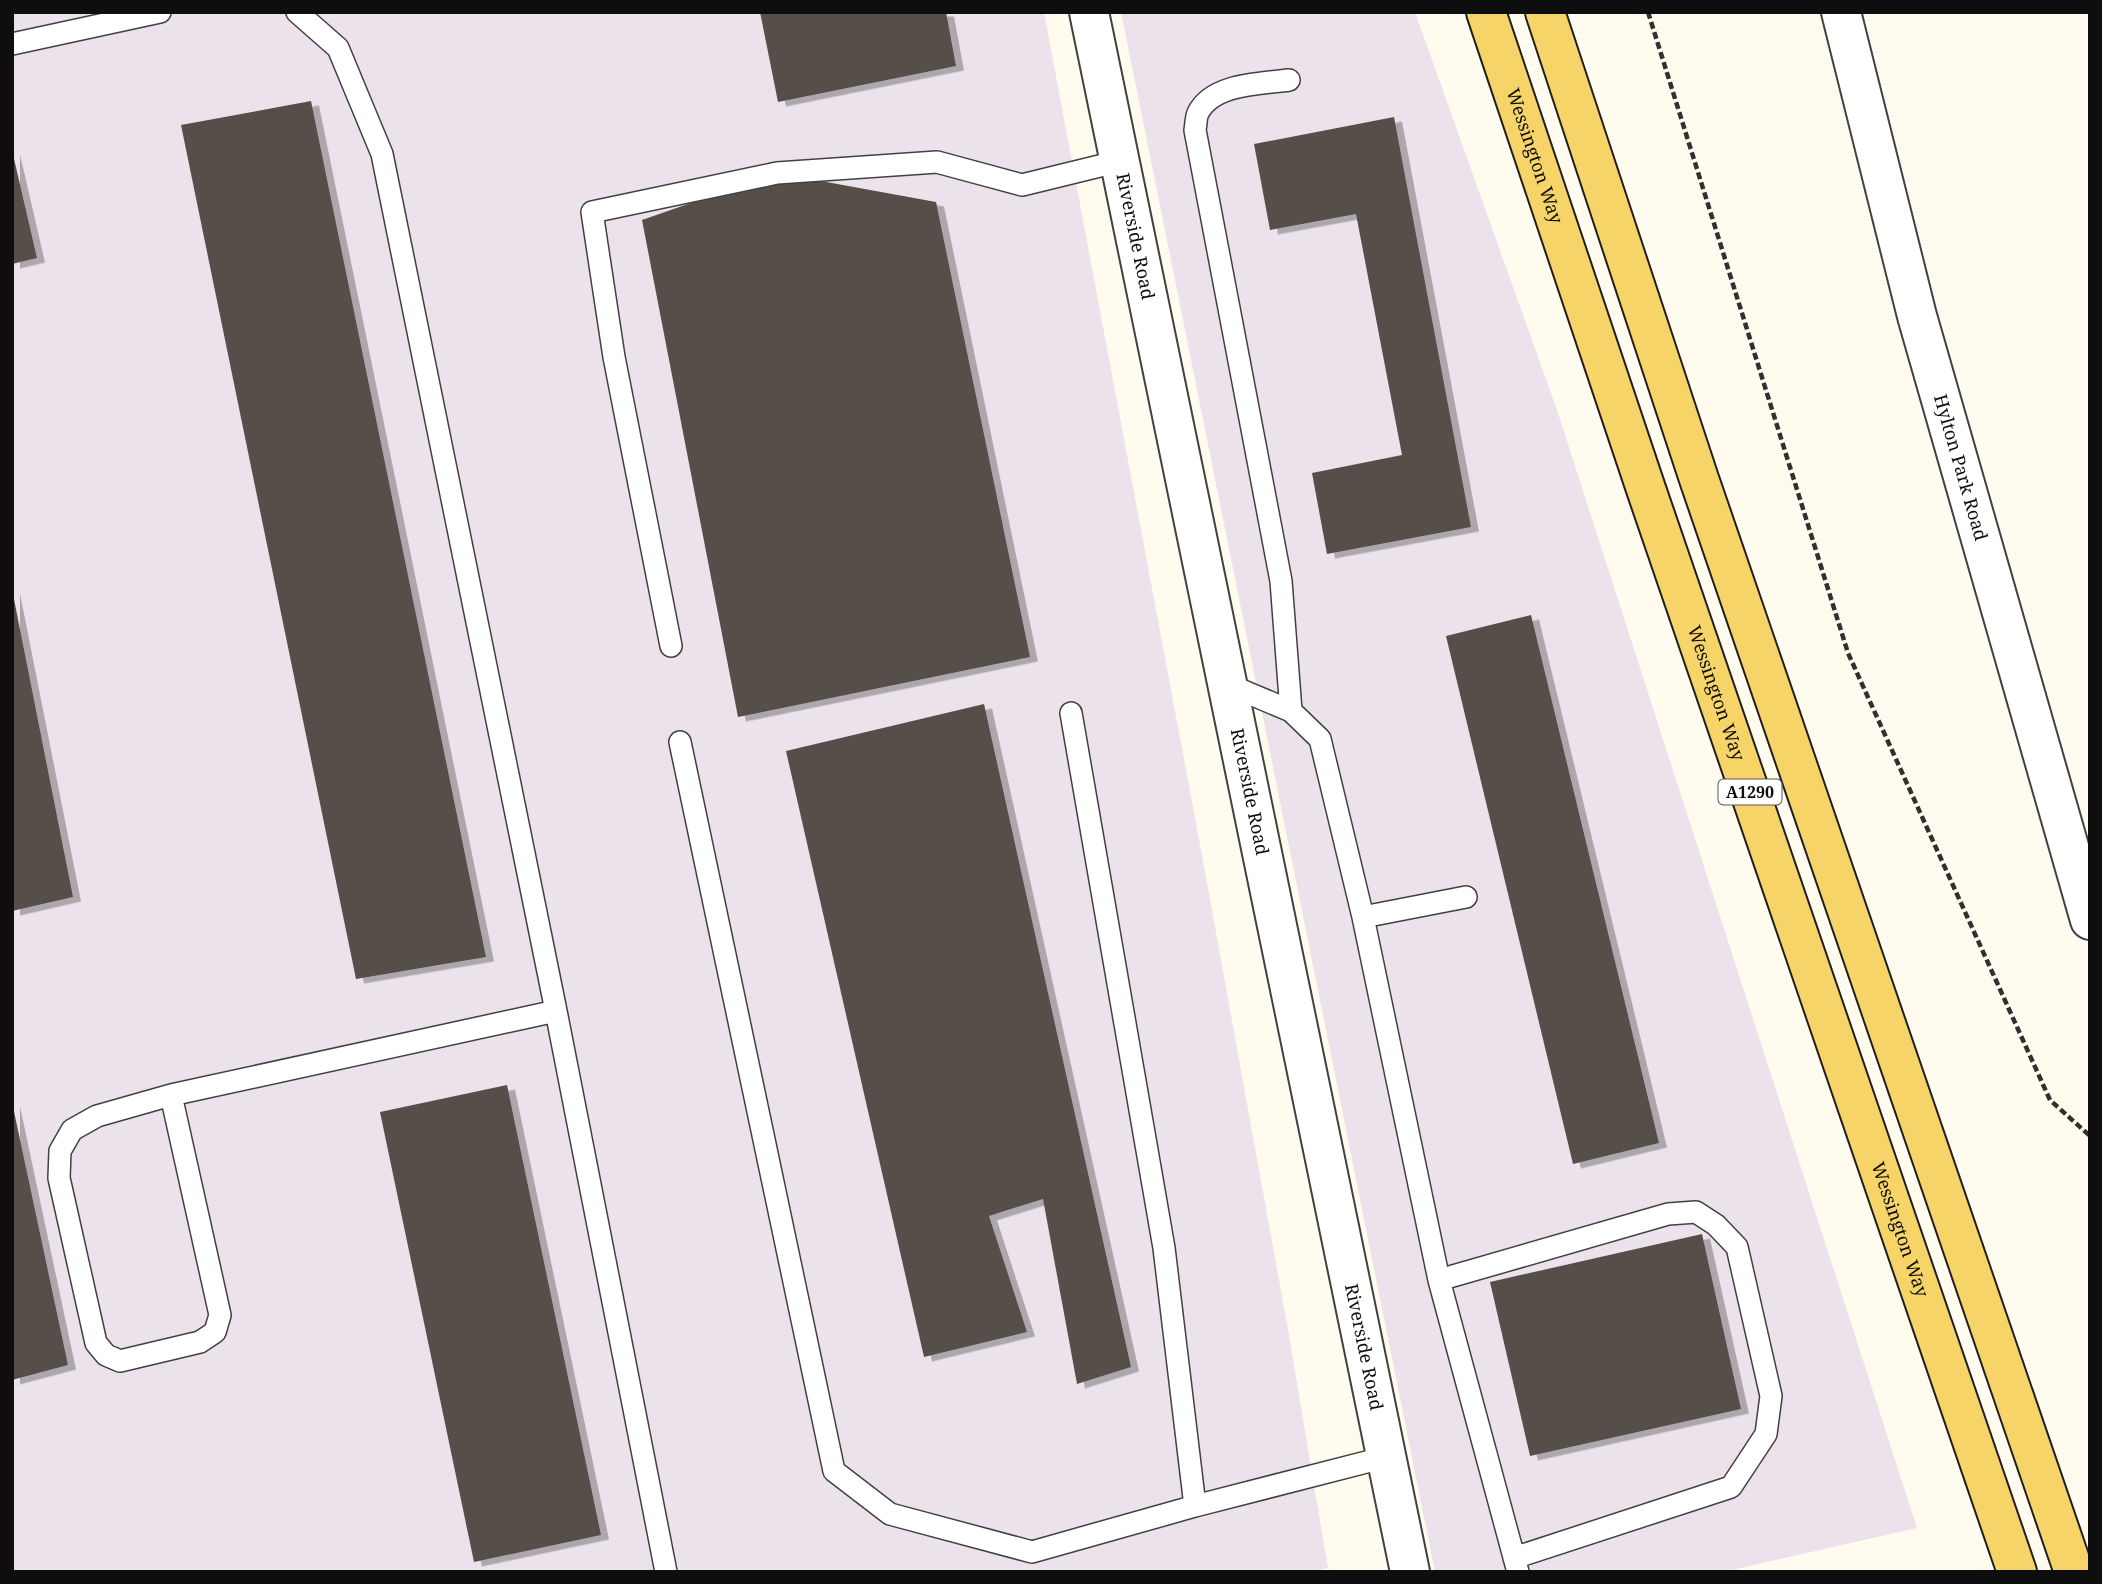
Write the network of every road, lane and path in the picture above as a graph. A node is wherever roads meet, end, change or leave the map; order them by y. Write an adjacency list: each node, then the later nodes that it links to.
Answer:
1 (160, 12): 8 (lane)
2 (297, 12): 19 (lane)
3 (1089, 12): 10 (street, Riverside Road)
4 (1486, 12): 28 (main road, Wessington Way / A1290)
5 (1545, 12): 29 (main road, A1290)
6 (1648, 12): 21 (path)
7 (1841, 12): 18 (street, Hylton Park Road)
8 (12, 44)
9 (1289, 80): 13 (lane)
10 (1120, 161): 11 (lane); 12 (street, Riverside Road)
11 (671, 646)
12 (1228, 685): 13 (lane); 23 (street, Riverside Road)
13 (1291, 711): 17 (lane)
14 (1071, 713): 24 (lane)
15 (680, 741): 24 (lane)
16 (1466, 897): 17 (lane)
17 (1363, 917): 22 (lane)
18 (2090, 920)
19 (556, 1011): 20 (lane); 26 (lane)
20 (171, 1095): 20 (lane)
21 (2090, 1136)
22 (1439, 1280): 25 (lane); 25 (lane)
23 (1387, 1457): 24 (lane); 27 (street, Riverside Road)
24 (1195, 1506)
25 (1516, 1565)
26 (666, 1572)
27 (1410, 1572)
28 (2017, 1572)
29 (2074, 1572)

